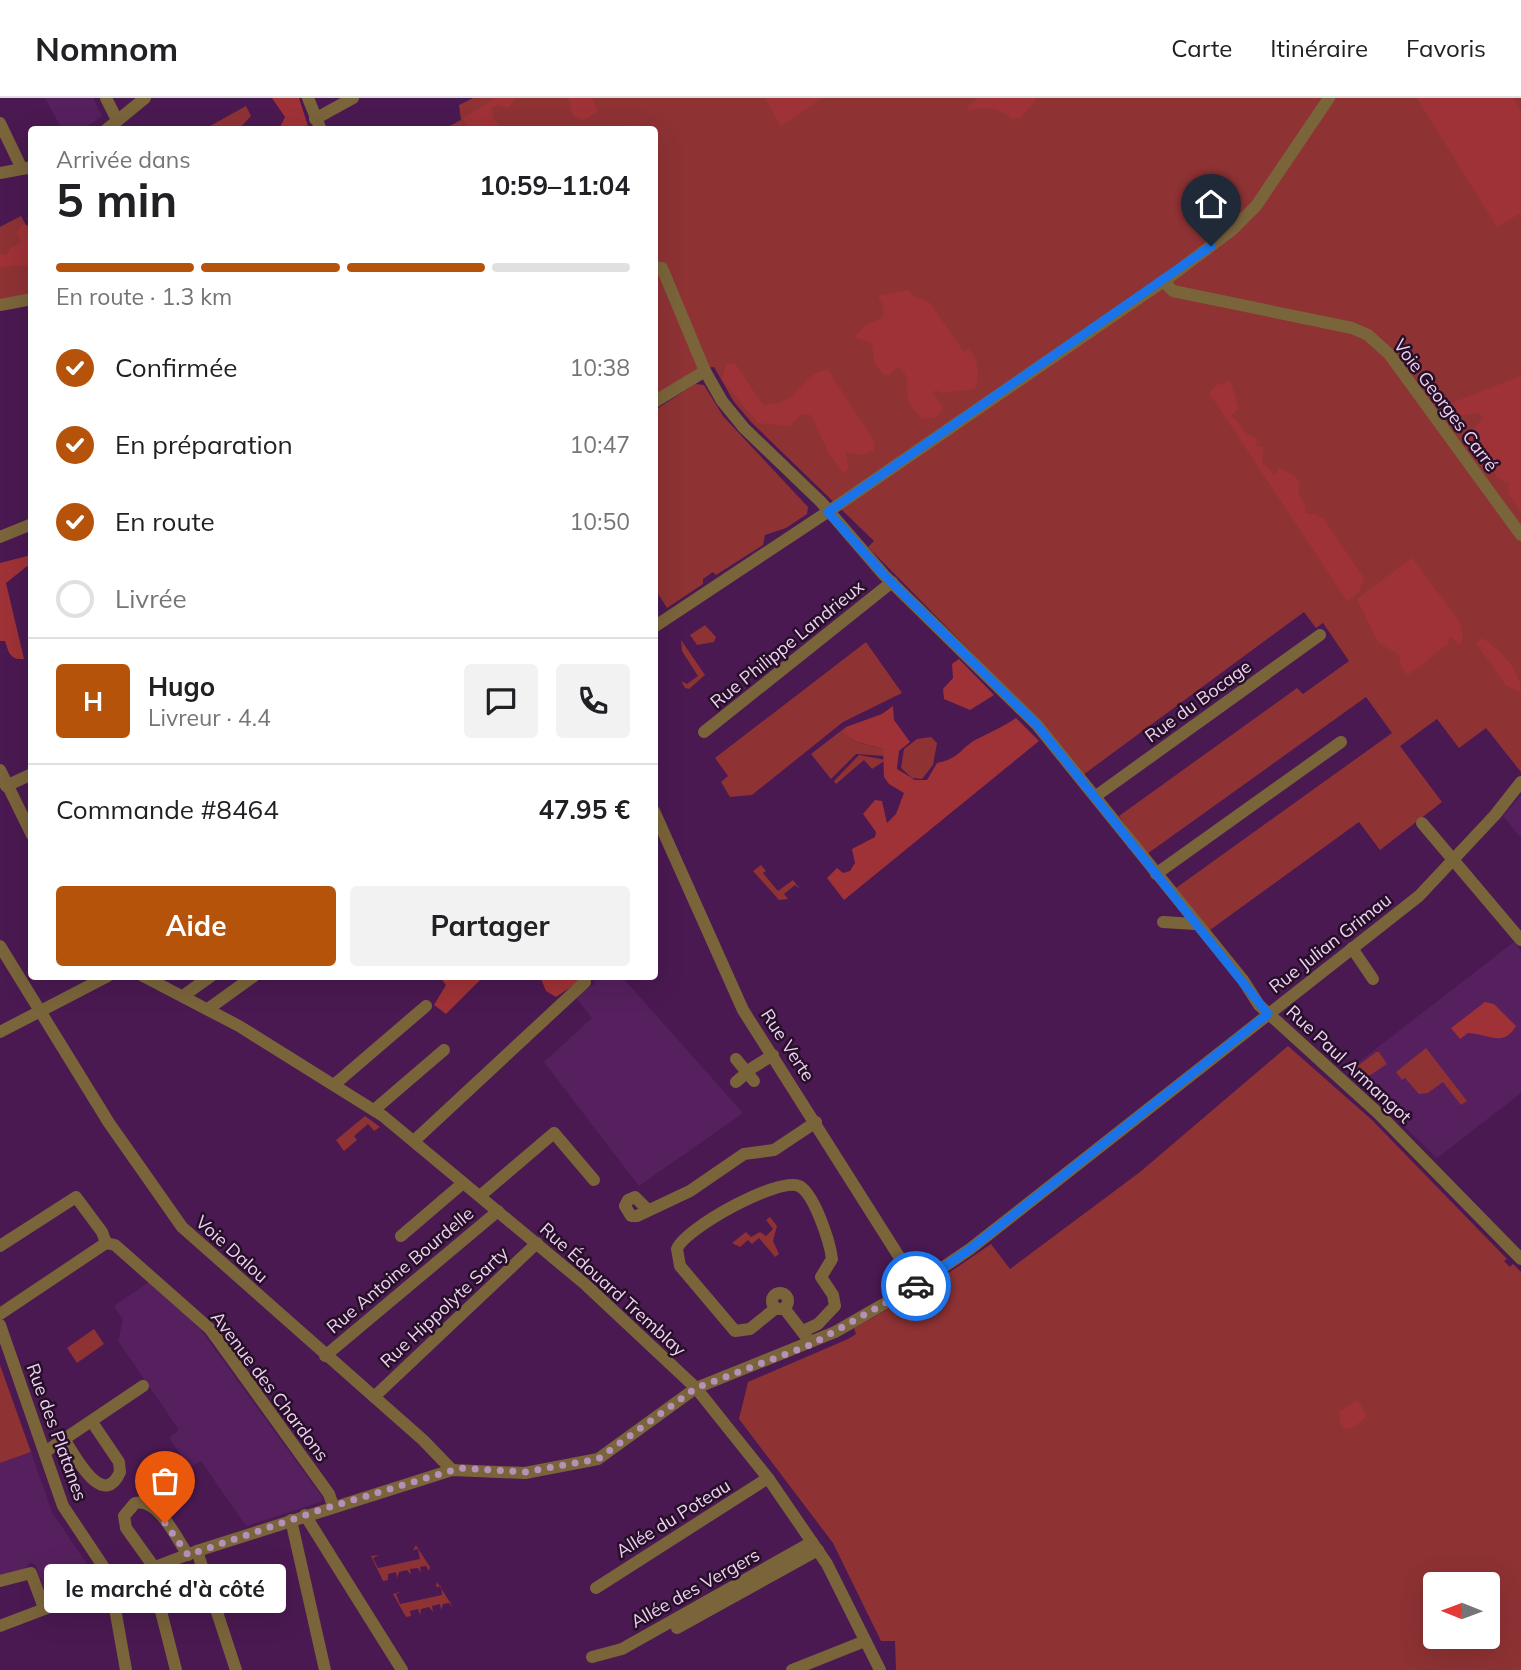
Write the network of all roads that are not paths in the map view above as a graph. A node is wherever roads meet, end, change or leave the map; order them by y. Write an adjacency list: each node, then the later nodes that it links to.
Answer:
1 (106, 98): 6 (street)
2 (145, 98): 6 (street)
3 (308, 98): 8 (street)
4 (353, 98): 8 (street)
5 (1329, 98): 13 (street)
6 (117, 120): 9 (street)
7 (0, 123): 10 (street)
8 (318, 124)
9 (110, 126)
10 (27, 168): 11 (street)
11 (0, 173)
12 (658, 268): 16 (street, Rue Paul Armangot)
13 (1163, 281): 18 (street); 20 (street, Voie Georges Carré)
14 (28, 300): 15 (street)
15 (0, 305)
16 (705, 370): 17 (street); 18 (street, Rue Paul Armangot)
17 (658, 399)
18 (828, 512): 22 (street, Rue Paul Armangot); 23 (street)
19 (28, 526): 21 (street)
20 (1521, 535)
21 (0, 537)
22 (892, 582): 25 (street, Rue Philippe Landrieux); 31 (street, Rue Paul Armangot)
23 (658, 624)
24 (1320, 635): 31 (street, Rue du Bocage)
25 (704, 733)
26 (1341, 742): 36 (street)
27 (0, 770): 30 (street)
28 (28, 776): 30 (street)
29 (1521, 782): 35 (street, Rue Julian Grimau)
30 (6, 786): 34 (street)
31 (1096, 796): 36 (street, Rue Paul Armangot)
32 (658, 820): 55 (street, Rue Verte)
33 (1422, 823): 35 (street)
34 (28, 827)
35 (1453, 860): 39 (street); 41 (street, Rue Julian Grimau)
36 (1156, 874): 38 (street, Rue Paul Armangot)
37 (1164, 922): 38 (street)
38 (1195, 924): 52 (street, Rue Paul Armangot)
39 (1521, 940)
40 (0, 946): 51 (street, Voie Dalou)
41 (1352, 948): 42 (street); 52 (street, Rue Julian Grimau)
42 (1373, 979)
43 (100, 980): 51 (street)
44 (152, 980): 48 (street, Rue Édouard Tremblay)
45 (205, 980): 48 (street)
46 (248, 980): 50 (street)
47 (585, 982): 62 (street)
48 (183, 996): 50 (street, Rue Édouard Tremblay)
49 (426, 1006): 59 (street)
50 (208, 1009): 59 (street, Rue Édouard Tremblay)
51 (39, 1012): 53 (street); 78 (street, Voie Dalou)
52 (1268, 1014): 72 (street, Rue Paul Armangot); 73 (street, Rue Julian Grimau)
53 (0, 1032)
54 (444, 1050): 60 (street)
55 (773, 1055): 57 (street); 61 (street, Rue Verte)
56 (736, 1059): 57 (street)
57 (750, 1077): 58 (street)
58 (736, 1082)
59 (335, 1084): 60 (street, Rue Édouard Tremblay)
60 (374, 1110): 62 (street, Rue Édouard Tremblay)
61 (816, 1122): 66 (street); 73 (street, Rue Verte)
62 (415, 1140): 64 (street, Rue Édouard Tremblay)
63 (594, 1180): 65 (street)
64 (463, 1183): 65 (street, Rue Édouard Tremblay); 68 (street)
65 (480, 1196): 67 (street, Rue Édouard Tremblay)
66 (647, 1209)
67 (498, 1211): 70 (street, Rue Édouard Tremblay); 78 (street, Rue Antoine Bourdelle)
68 (401, 1236)
69 (106, 1242): 71 (street); 74 (street); 87 (street, Avenue des Chardons)
70 (537, 1242): 80 (street, Rue Édouard Tremblay); 81 (street, Rue Hippolyte Sarty)
71 (0, 1246)
72 (1521, 1259)
73 (917, 1285): 77 (street, Rue Julian Grimau)
74 (2, 1308)
75 (0, 1325): 84 (street, Rue des Platanes)
76 (803, 1331): 76 (street); 77 (street)
77 (810, 1345): 80 (street, Rue Julian Grimau)
78 (325, 1356): 81 (street, Voie Dalou)
79 (143, 1386): 82 (street)
80 (696, 1388): 85 (street, Rue Julian Grimau); 86 (street, Rue Édouard Tremblay)
81 (374, 1396): 85 (street, Voie Dalou)
82 (92, 1422): 83 (street); 83 (street)
83 (64, 1439): 84 (street)
84 (44, 1452): 94 (street, Rue des Platanes)
85 (452, 1470): 87 (street, Rue Julian Grimau)
86 (768, 1478): 90 (street, Rue Édouard Tremblay); 95 (street, Allée du Poteau)
87 (333, 1506): 88 (street, Rue Julian Grimau)
88 (305, 1515): 89 (street, Rue Julian Grimau); 105 (street)
89 (291, 1520): 91 (street, Rue Julian Grimau); 104 (street)
90 (815, 1546): 98 (street); 99 (street, Rue Édouard Tremblay); 100 (street, Allée des Vergers)
91 (192, 1553): 92 (street, Rue Julian Grimau); 92 (street); 103 (street)
92 (152, 1567): 94 (street, Rue Julian Grimau); 102 (street)
93 (0, 1581): 96 (street)
94 (111, 1583): 96 (street, Rue Julian Grimau); 101 (street, Rue des Platanes)
95 (596, 1588)
96 (44, 1608): 97 (street, Rue Julian Grimau)
97 (0, 1626)
98 (677, 1629)
99 (866, 1642): 106 (street); 107 (street, Rue Édouard Tremblay)
100 (592, 1657)
101 (126, 1670)
102 (176, 1670)
103 (236, 1670)
104 (325, 1670)
105 (402, 1670)
106 (792, 1670)
107 (880, 1670)

